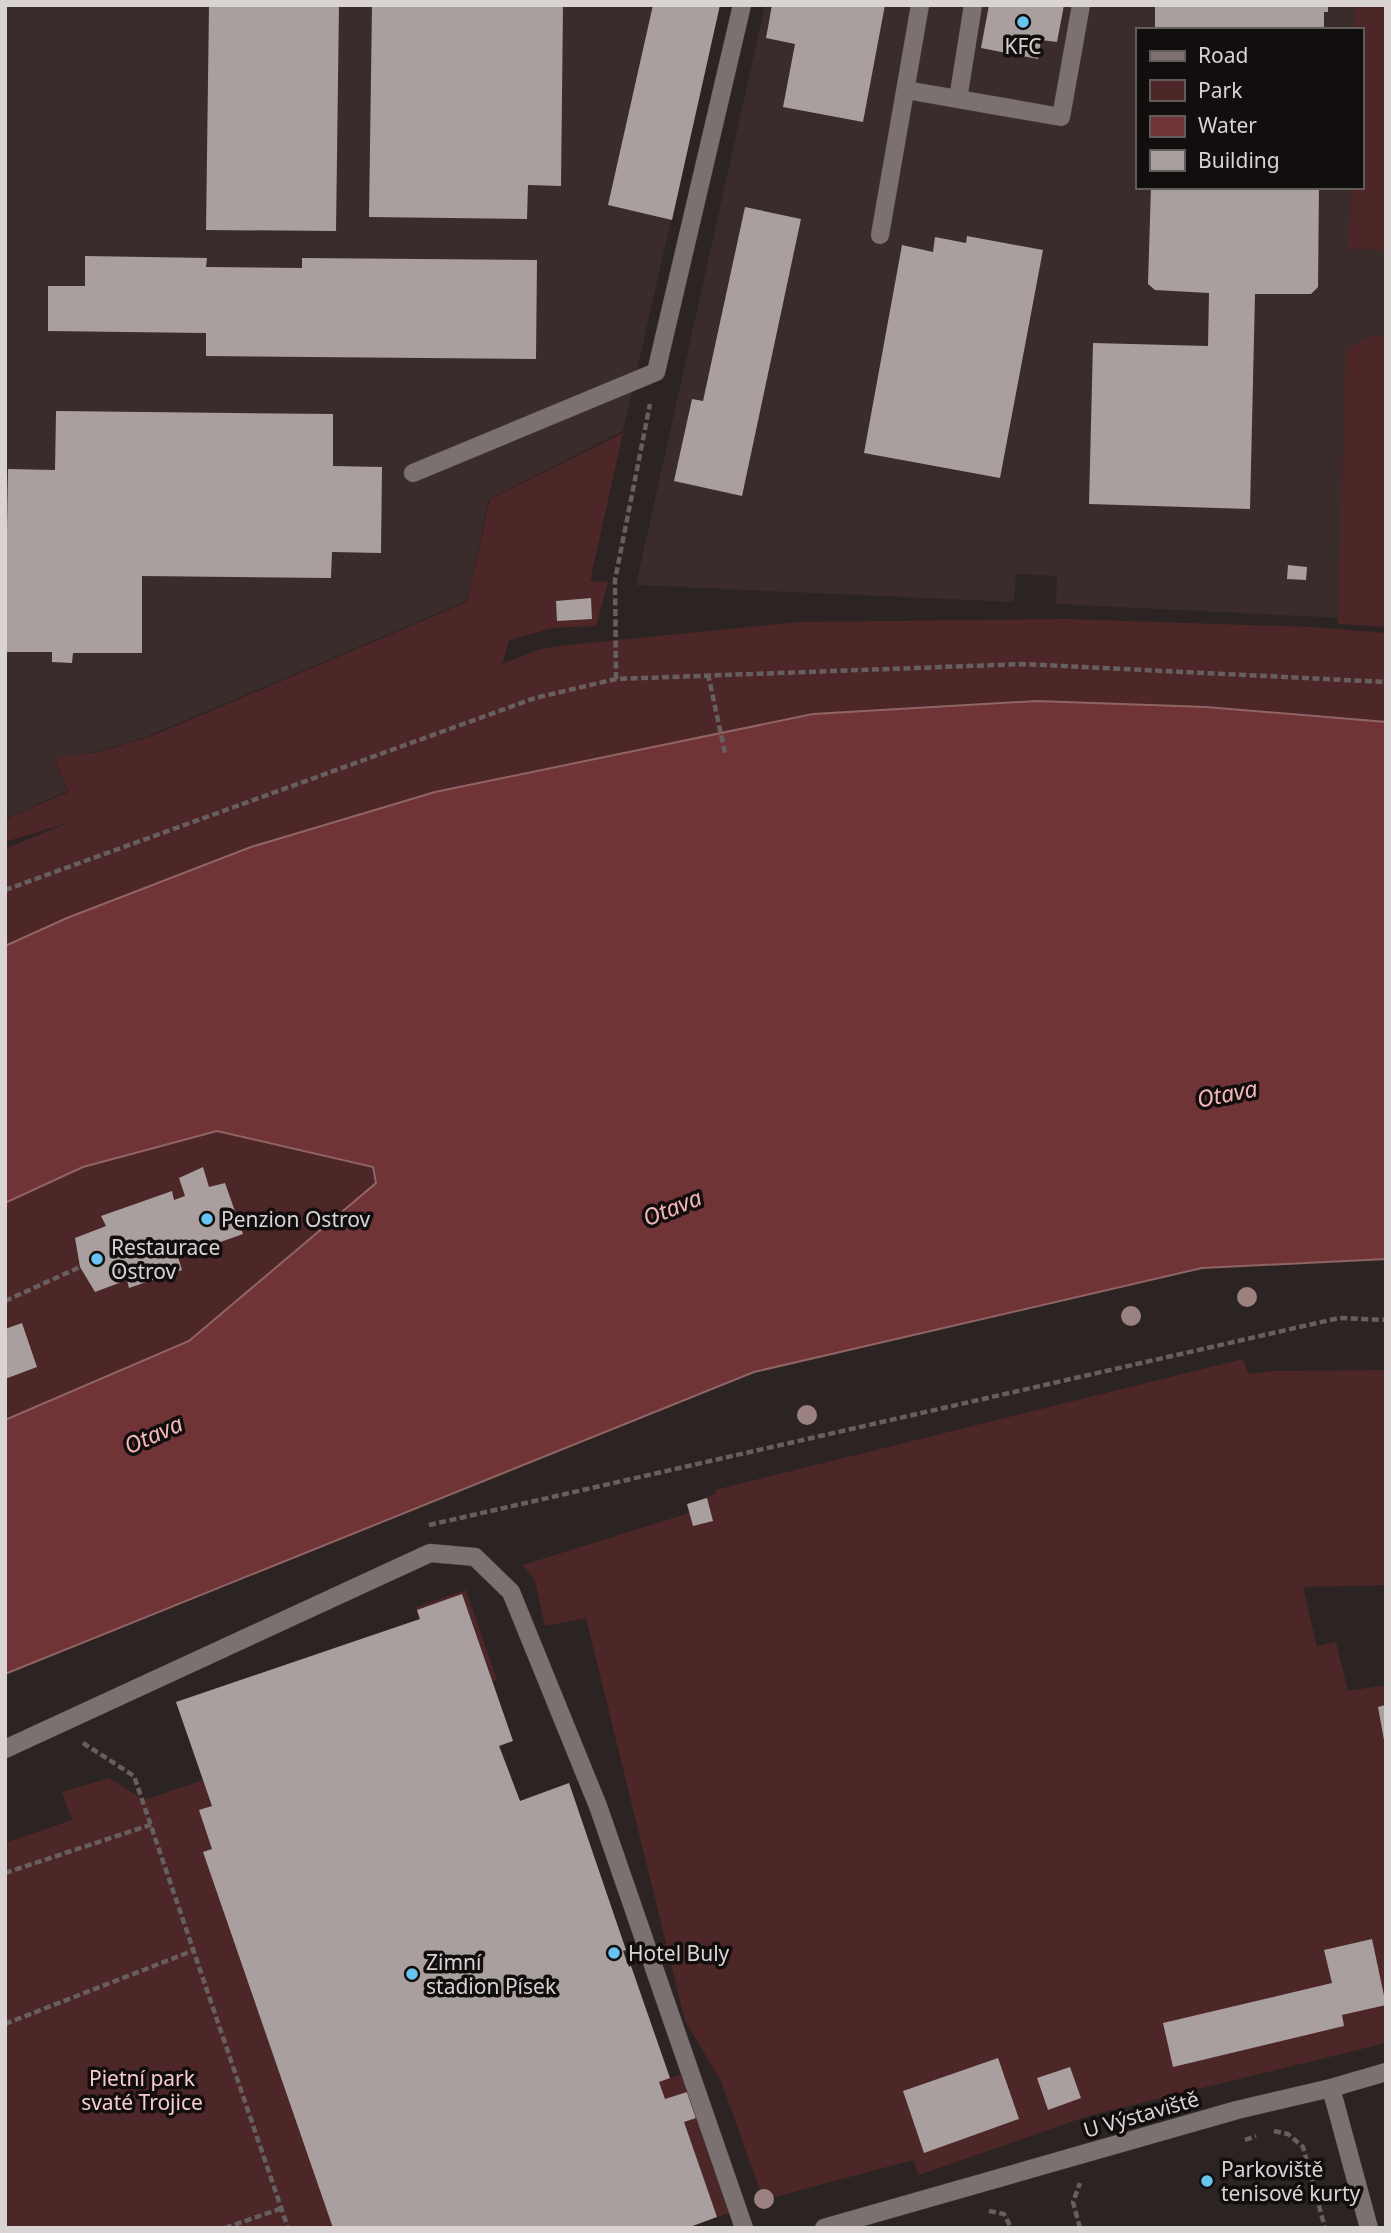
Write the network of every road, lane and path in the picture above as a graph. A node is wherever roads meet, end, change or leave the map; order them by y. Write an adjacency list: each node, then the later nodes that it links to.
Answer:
1 (742, 5): 8 (street)
2 (920, 5): 5 (street)
3 (973, 5): 6 (street)
4 (1081, 5): 6 (street)
5 (905, 90): 6 (street); 7 (street)
6 (958, 99)
7 (880, 235)
8 (656, 372): 9 (street); 11 (path)
9 (413, 473)
10 (708, 674): 11 (path); 12 (path); 13 (path)
11 (617, 679): 14 (path)
12 (1386, 682)
13 (725, 753)
14 (5, 890)
15 (80, 1267): 16 (path)
16 (5, 1301)
17 (1386, 1320): 18 (path)
18 (419, 1530)
19 (55, 1725): 20 (street); 21 (path); 34 (street)
20 (5, 1749)
21 (153, 1824): 22 (path); 23 (path)
22 (5, 1873)
23 (192, 1951): 24 (path); 31 (path)
24 (5, 2024)
25 (1386, 2072): 26 (street, U Výstaviště)
26 (1331, 2088): 35 (street, U Výstaviště); 38 (street)
27 (1270, 2130): 37 (path)
28 (1258, 2135): 29 (path)
29 (1245, 2140)
30 (1093, 2179): 36 (path)
31 (282, 2208): 32 (path); 33 (path)
32 (225, 2228)
33 (288, 2228)
34 (744, 2228)
35 (824, 2228)
36 (1080, 2228)
37 (1325, 2228)
38 (1369, 2228)

